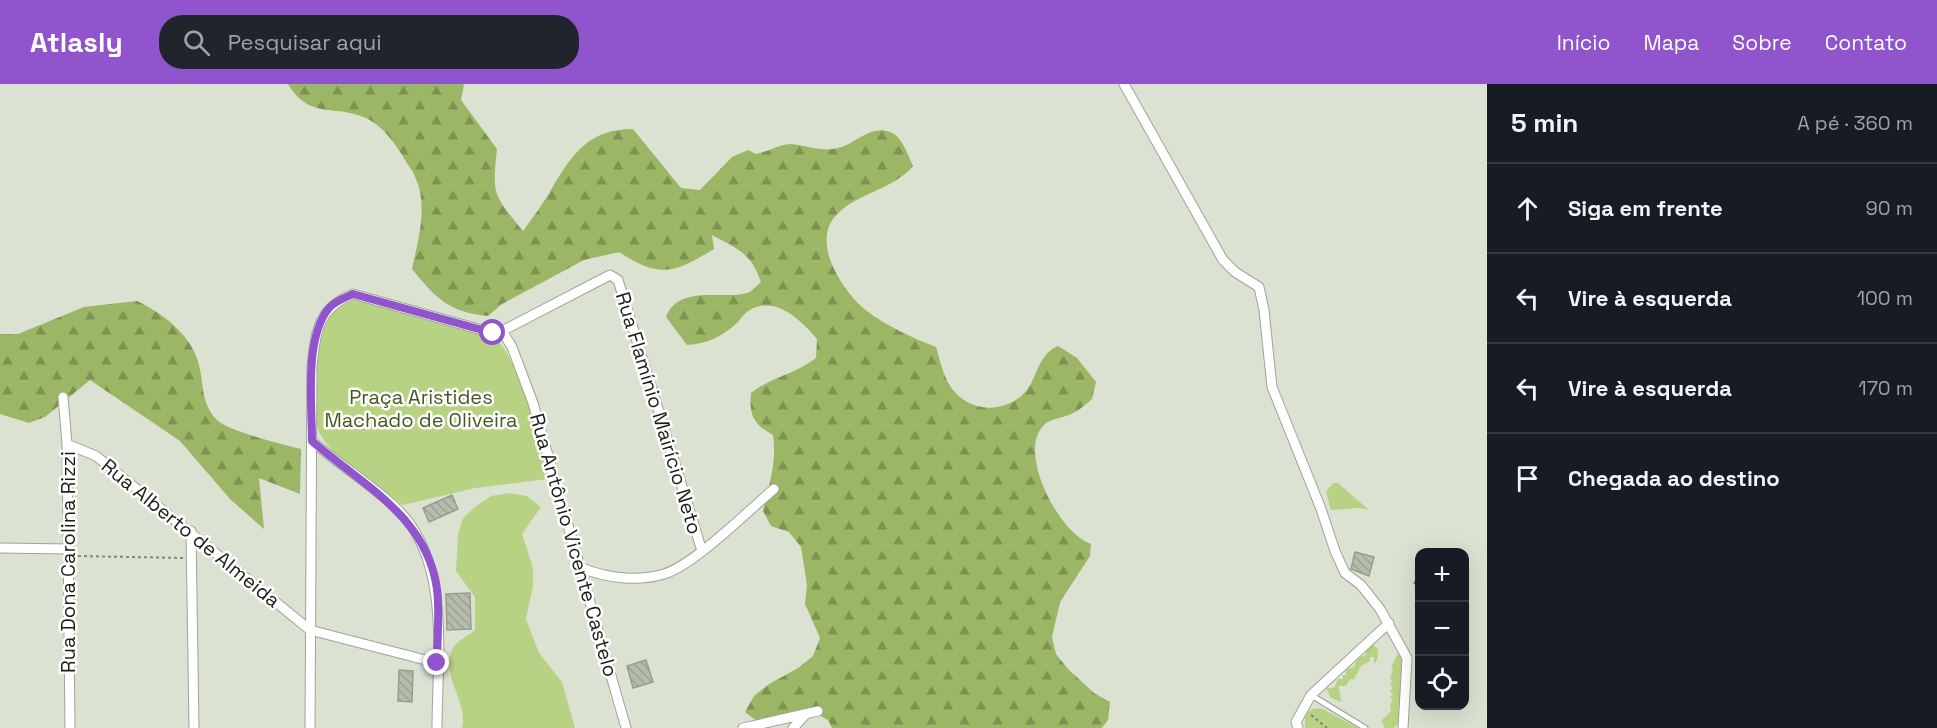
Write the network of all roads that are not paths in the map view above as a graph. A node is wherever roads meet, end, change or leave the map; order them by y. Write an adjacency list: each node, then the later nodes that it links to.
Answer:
1 (1124, 84): 12 (street)
2 (502, 331): 4 (street); 9 (street, Rua Flamínio Mairício Neto); 11 (street, Rua Antônio Vicente Castelo)
3 (63, 397): 5 (street, Rua Dona Carolina Rizzi)
4 (312, 441): 13 (street); 14 (street)
5 (67, 444): 7 (street, Rua Alberto de Almeida); 10 (street, Rua Dona Carolina Rizzi)
6 (774, 489): 9 (street)
7 (191, 531): 13 (street, Rua Alberto de Almeida); 19 (street)
8 (0, 548): 10 (street)
9 (702, 551): 11 (street)
10 (69, 553): 18 (street, Rua Dona Carolina Rizzi)
11 (582, 568): 22 (street, Rua Antônio Vicente Castelo)
12 (1389, 623): 15 (street); 27 (street)
13 (310, 630): 14 (street); 20 (street)
14 (437, 663): 21 (street)
15 (1311, 694): 25 (street); 26 (lane)
16 (818, 711): 17 (street)
17 (806, 714): 23 (street); 24 (street)
18 (70, 728)
19 (194, 728)
20 (310, 728)
21 (438, 728)
22 (626, 728)
23 (743, 728)
24 (792, 728)
25 (1298, 728)
26 (1365, 728)
27 (1403, 728)

